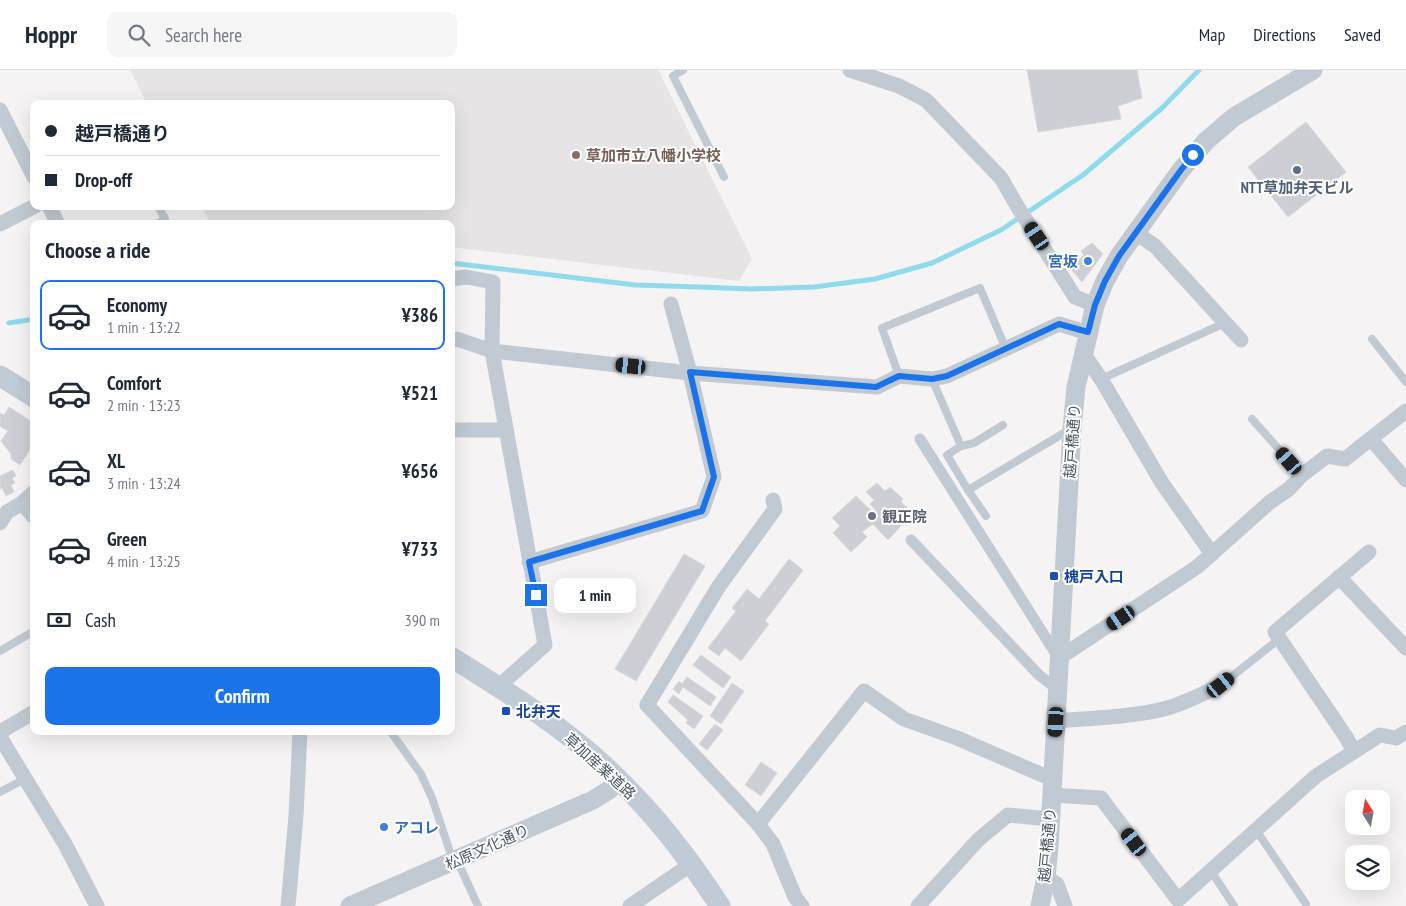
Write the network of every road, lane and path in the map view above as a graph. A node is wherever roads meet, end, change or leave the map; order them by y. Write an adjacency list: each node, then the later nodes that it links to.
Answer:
1 (684, 70): 6 (lane)
2 (1313, 70): 11 (street, 越戸橋通り)
3 (854, 71): 14 (street)
4 (0, 110): 5 (street)
5 (30, 169)
6 (724, 177)
7 (30, 208): 10 (street)
8 (160, 210): 9 (lane)
9 (164, 220)
10 (0, 224)
11 (1136, 233): 14 (street, 越戸橋通り); 15 (street)
12 (455, 278): 21 (street)
13 (671, 304): 23 (street)
14 (1095, 305): 16 (street, 越戸橋通り)
15 (1225, 323): 19 (street); 26 (lane)
16 (1088, 332): 20 (street); 22 (street, 越戸橋通り)
17 (455, 339): 21 (street)
18 (1372, 339): 28 (lane)
19 (1241, 340)
20 (1006, 349): 24 (lane); 25 (street)
21 (492, 351): 23 (street); 35 (street)
22 (1083, 353): 26 (street); 33 (street, 越戸橋通り)
23 (690, 372): 24 (street); 51 (street)
24 (899, 376): 25 (street)
25 (932, 379): 38 (lane)
26 (1101, 379): 50 (street)
27 (2, 380): 29 (main road)
28 (1406, 382)
29 (30, 395)
30 (1406, 411): 37 (street)
31 (1252, 419): 39 (lane)
32 (1003, 425): 38 (lane)
33 (1072, 429): 41 (lane); 57 (street, 越戸橋通り)
34 (455, 430): 35 (street)
35 (506, 430): 51 (street)
36 (920, 439): 57 (street)
37 (1371, 439): 39 (street); 40 (street)
38 (961, 446): 41 (lane)
39 (1302, 476): 50 (street)
40 (1406, 480)
41 (968, 490): 46 (lane)
42 (30, 496): 44 (street)
43 (774, 500): 75 (street)
44 (22, 503): 45 (street); 47 (street)
45 (30, 512)
46 (986, 516)
47 (0, 524)
48 (910, 540): 61 (street)
49 (1369, 552): 52 (street)
50 (1212, 554): 57 (street)
51 (529, 562): 60 (street)
52 (1339, 577): 54 (street); 55 (street)
53 (30, 633): 56 (lane)
54 (1279, 639): 59 (lane); 69 (street)
55 (1406, 648)
56 (0, 651)
57 (1060, 658): 61 (street, 越戸橋通り)
58 (455, 659): 60 (main road, 草加産業道路)
59 (1221, 685): 63 (street)
60 (499, 686): 71 (main road, 草加産業道路)
61 (1057, 689): 63 (street, 越戸橋通り)
62 (30, 714): 64 (street)
63 (1056, 722): 72 (street, 越戸橋通り)
64 (0, 732)
65 (1406, 732): 69 (street)
66 (300, 735): 83 (street)
67 (393, 735): 77 (lane)
68 (0, 738): 70 (street)
69 (1354, 751): 76 (street)
70 (25, 779): 73 (lane); 82 (street)
71 (619, 780): 77 (street, 松原文化通り); 78 (main road, 草加産業道路)
72 (1051, 787): 74 (street, 越戸橋通り); 75 (street); 79 (street)
73 (0, 792)
74 (1050, 819): 80 (street, 越戸橋通り); 89 (street)
75 (758, 824): 88 (street)
76 (1256, 830): 79 (street); 81 (lane)
77 (455, 861): 84 (street, 松原文化通り); 85 (lane)
78 (690, 864): 86 (street); 87 (main road, 草加産業道路)
79 (1212, 872): 92 (lane)
80 (1046, 877): 90 (street, 越戸橋通り); 91 (street)
81 (1306, 904)
82 (97, 906)
83 (288, 906)
84 (352, 906)
85 (478, 906)
86 (630, 906)
87 (720, 906)
88 (802, 906)
89 (918, 906)
90 (1040, 906)
91 (1065, 906)
92 (1234, 906)

